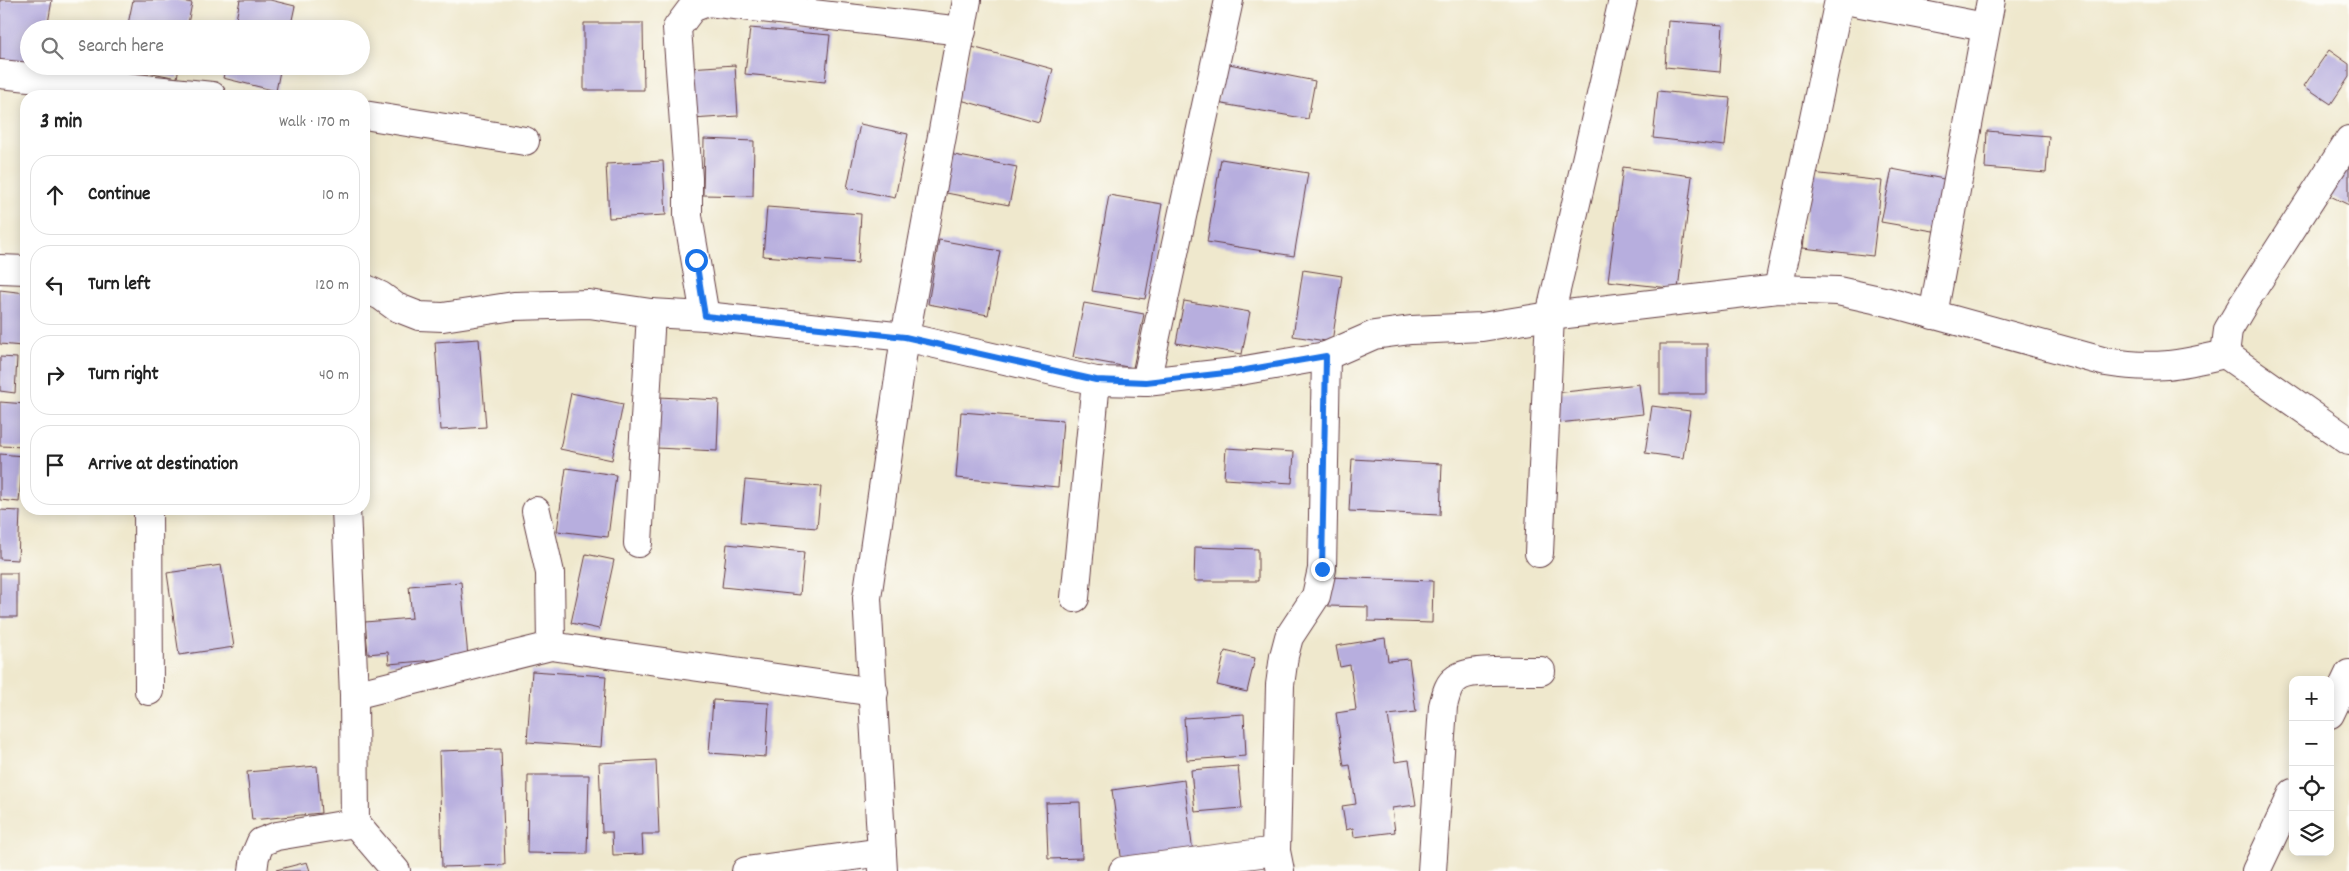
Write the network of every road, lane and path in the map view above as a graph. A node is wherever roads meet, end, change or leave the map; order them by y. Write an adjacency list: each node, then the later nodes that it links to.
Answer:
1 (967, 0): 8 (street)
2 (1229, 0): 26 (street)
3 (1623, 0): 21 (street)
4 (1839, 0): 16 (street)
5 (1845, 0): 7 (street)
6 (1991, 0): 7 (street)
7 (1985, 27): 19 (street)
8 (962, 31): 20 (street); 22 (street)
9 (0, 74): 10 (street)
10 (154, 90)
11 (370, 116): 13 (street)
12 (2349, 140): 23 (street)
13 (525, 141)
14 (0, 269): 15 (street)
15 (20, 270)
16 (1778, 289): 19 (street); 21 (street)
17 (370, 291): 18 (street)
18 (651, 314): 20 (street); 31 (street)
19 (1933, 315): 23 (street)
20 (705, 316): 22 (street)
21 (1550, 316): 24 (street); 32 (street)
22 (905, 337): 25 (street); 38 (street)
23 (2225, 354): 27 (street)
24 (1326, 356): 26 (street); 44 (street)
25 (1096, 380): 26 (street); 33 (street)
26 (1146, 382)
27 (2349, 441)
28 (536, 511): 34 (street)
29 (148, 515): 37 (street)
30 (346, 515): 39 (street)
31 (638, 542)
32 (1539, 553)
33 (1076, 598)
34 (552, 646): 38 (street); 39 (street)
35 (1541, 671): 49 (street)
36 (2349, 674): 40 (street)
37 (149, 691)
38 (874, 692): 43 (street)
39 (354, 695): 42 (street)
40 (2334, 706)
41 (2289, 801): 50 (street)
42 (355, 823): 45 (street); 46 (street)
43 (883, 861): 47 (street)
44 (1278, 861): 48 (street)
45 (253, 871)
46 (396, 871)
47 (746, 871)
48 (1123, 871)
49 (1432, 871)
50 (2256, 871)

